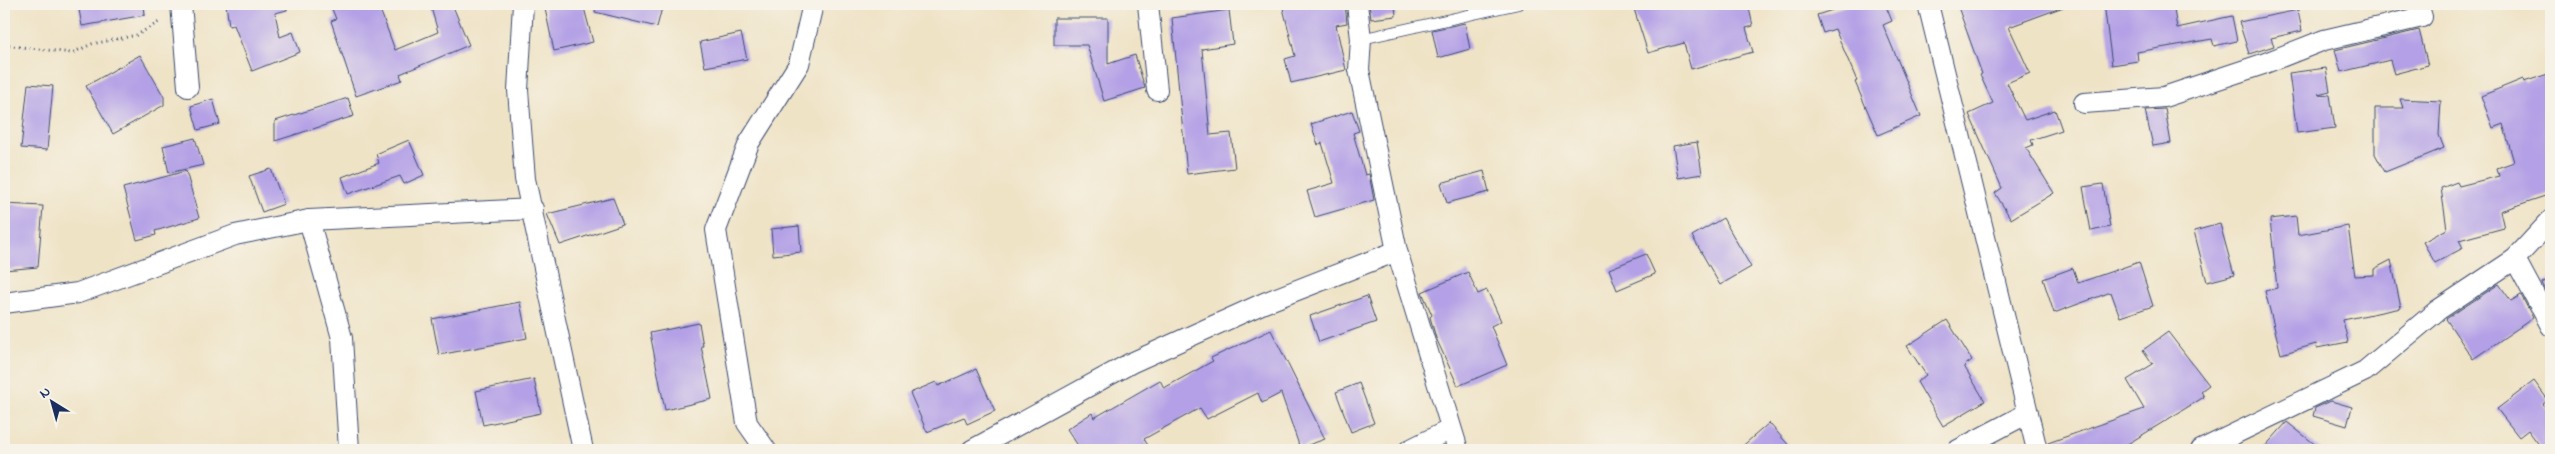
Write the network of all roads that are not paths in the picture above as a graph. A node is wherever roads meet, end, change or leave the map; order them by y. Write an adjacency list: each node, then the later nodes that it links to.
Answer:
1 (523, 4): 13 (street)
2 (813, 4): 24 (street)
3 (1148, 4): 11 (street)
4 (1357, 4): 9 (street)
5 (1518, 4): 9 (lane)
6 (1928, 4): 20 (street)
7 (2418, 4): 12 (street)
8 (181, 7): 10 (street)
9 (1361, 39): 16 (street)
10 (188, 87)
11 (1157, 90)
12 (2084, 103)
13 (533, 209): 14 (street); 23 (street)
14 (309, 220): 18 (street); 22 (street)
15 (2551, 220): 17 (street)
16 (1398, 251): 21 (street); 25 (street)
17 (2515, 259): 19 (street); 30 (street)
18 (4, 303)
19 (2551, 326)
20 (2028, 414): 28 (street); 29 (street)
21 (1450, 429): 26 (street); 27 (street)
22 (349, 450)
23 (583, 450)
24 (766, 450)
25 (972, 450)
26 (1409, 450)
27 (1458, 450)
28 (1958, 450)
29 (2036, 450)
30 (2201, 450)

